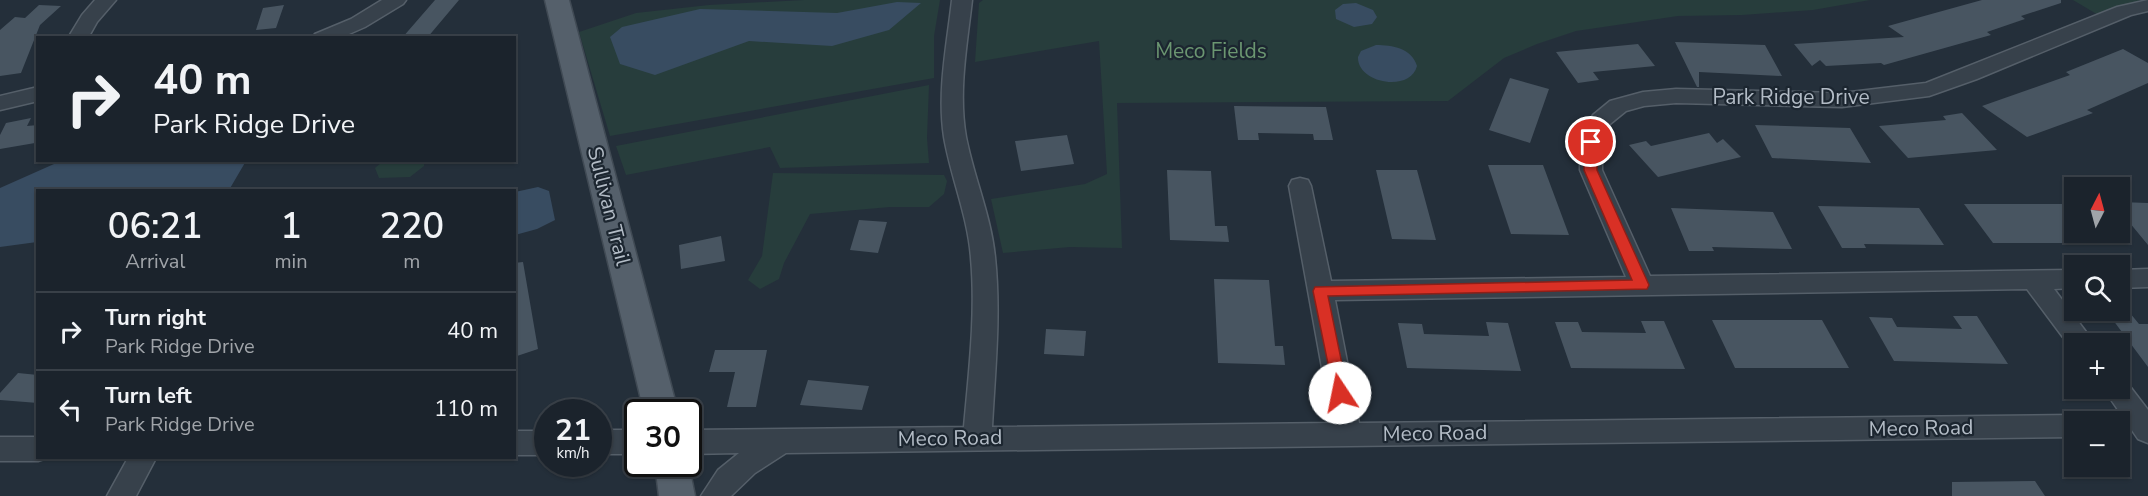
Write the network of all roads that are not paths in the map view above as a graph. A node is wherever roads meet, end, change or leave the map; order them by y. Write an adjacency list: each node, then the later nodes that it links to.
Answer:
1 (106, 0): 6 (street)
2 (396, 0): 7 (street)
3 (557, 0): 18 (main road, Sullivan Trail)
4 (962, 0): 23 (street)
5 (2148, 5): 15 (street, Park Ridge Drive)
6 (79, 36)
7 (327, 36)
8 (36, 94): 9 (street)
9 (0, 102)
10 (1300, 186): 16 (street)
11 (2148, 278): 13 (street)
12 (2064, 279): 14 (street)
13 (2130, 279)
14 (2034, 280): 15 (street); 17 (street)
15 (1642, 285): 16 (street)
16 (1320, 291): 22 (street)
17 (2074, 333)
18 (658, 399)
19 (2123, 399): 21 (street)
20 (2064, 426): 22 (street, Meco Road)
21 (2140, 427)
22 (1348, 434): 23 (street, Meco Road)
23 (977, 438): 24 (street, Meco Road)
24 (783, 440): 25 (street, Meco Road); 34 (street)
25 (702, 442)
26 (516, 443): 27 (street)
27 (534, 443)
28 (0, 449): 29 (street)
29 (36, 449)
30 (141, 459): 32 (street)
31 (674, 477): 33 (main road)
32 (120, 496)
33 (677, 496)
34 (715, 496)

